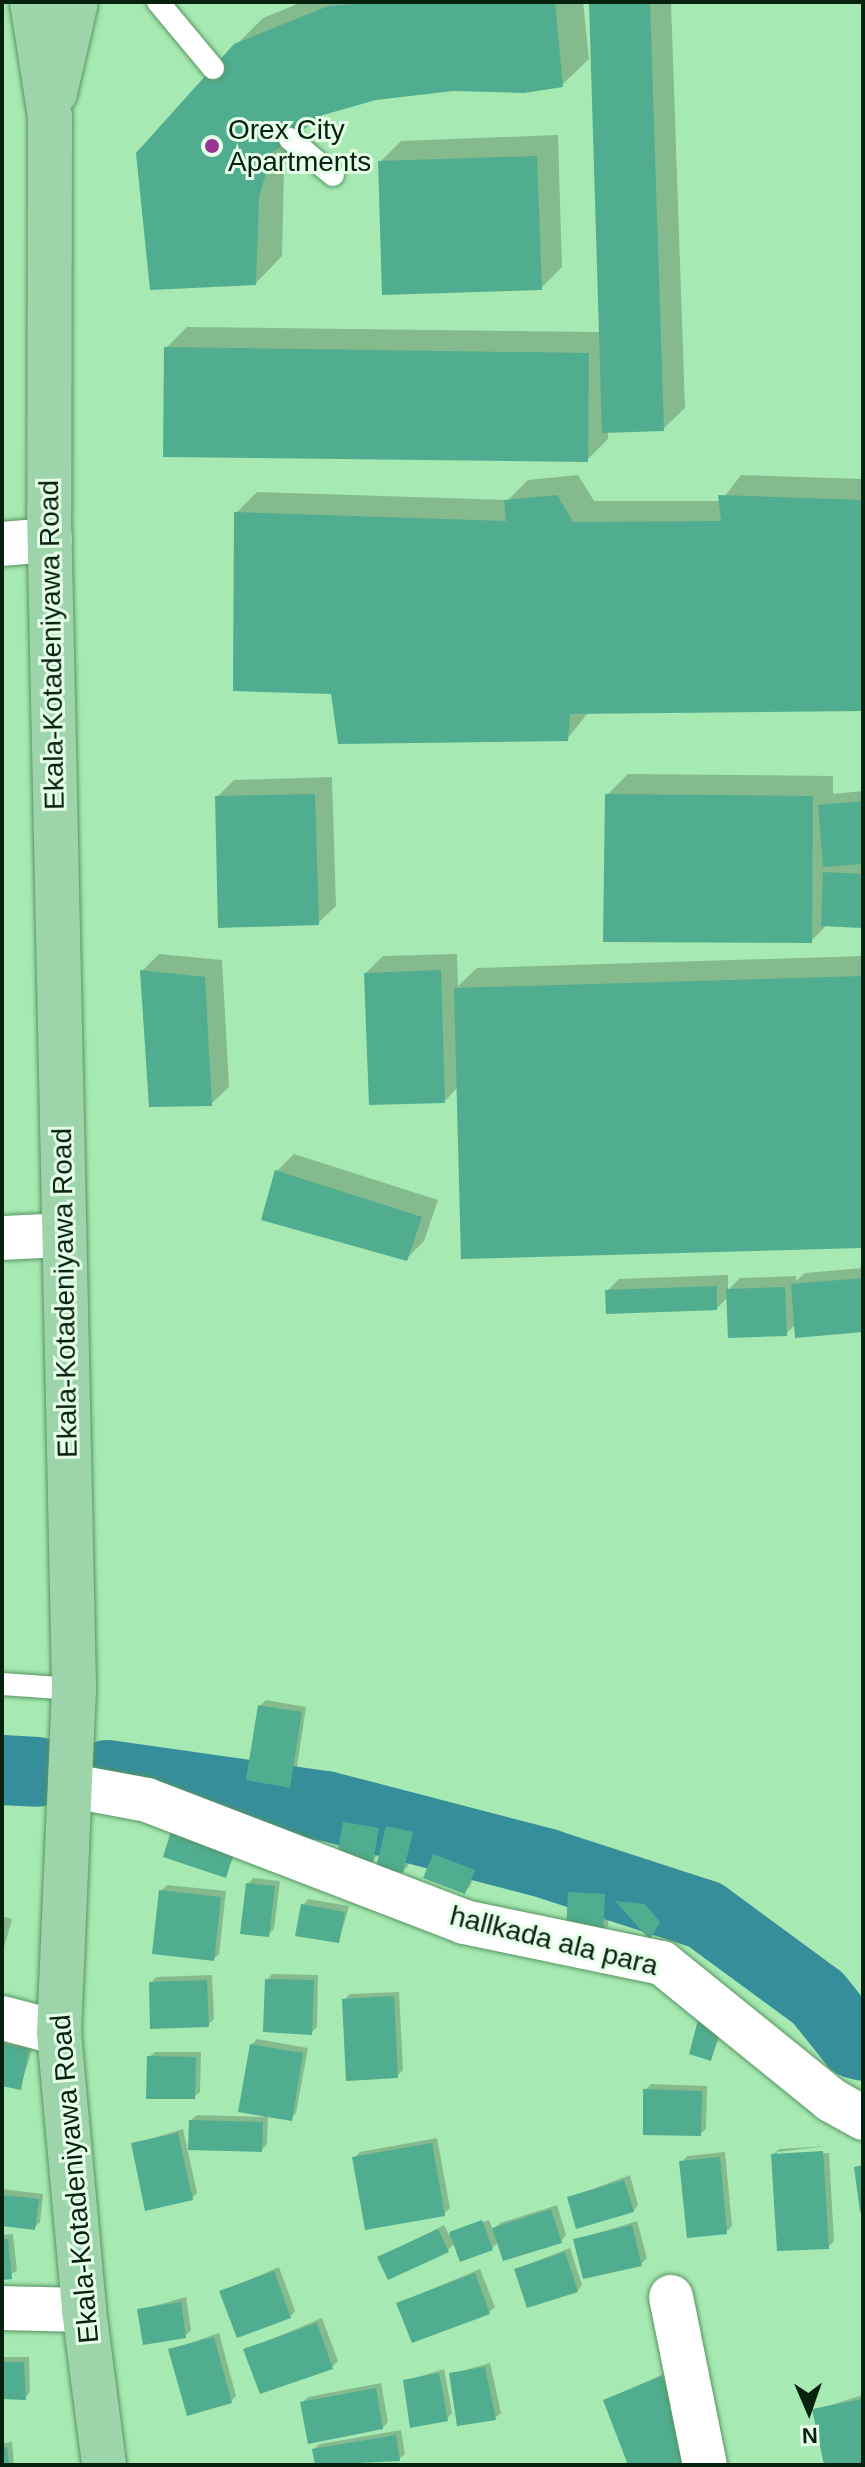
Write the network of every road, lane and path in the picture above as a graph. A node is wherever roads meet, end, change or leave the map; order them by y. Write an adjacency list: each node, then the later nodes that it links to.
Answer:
1 (32, 2): 5 (main road, Ekala-Kotadeniyawa Road)
2 (76, 2): 5 (main road, Ekala-Kotadeniyawa Road)
3 (158, 2): 4 (lane)
4 (213, 68)
5 (50, 117): 8 (main road, Ekala-Kotadeniyawa Road)
6 (290, 139): 7 (lane)
7 (333, 175)
8 (50, 540): 9 (street); 10 (main road, Ekala-Kotadeniyawa Road)
9 (2, 544)
10 (64, 1235): 11 (street); 13 (main road, Ekala-Kotadeniyawa Road)
11 (2, 1238)
12 (2, 1684): 13 (lane)
13 (74, 1689): 14 (main road, Ekala-Kotadeniyawa Road)
14 (72, 1786): 16 (main road, Ekala-Kotadeniyawa Road); 17 (street, hallkada ala para)
15 (2, 2018): 16 (street)
16 (59, 2033): 20 (main road, Ekala-Kotadeniyawa Road)
17 (863, 2118)
18 (671, 2297): 22 (street)
19 (2, 2308): 20 (street)
20 (84, 2310): 21 (main road, Ekala-Kotadeniyawa Road)
21 (104, 2465)
22 (705, 2465)

